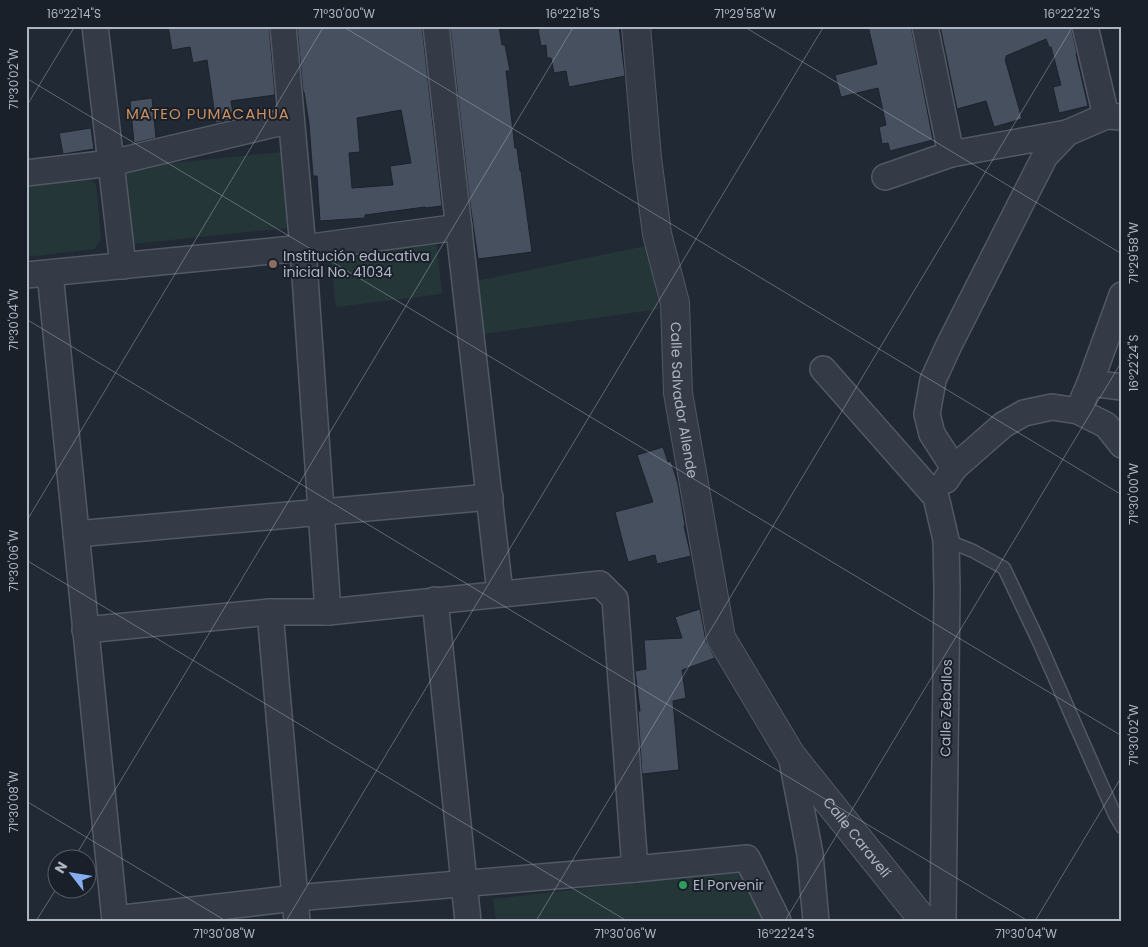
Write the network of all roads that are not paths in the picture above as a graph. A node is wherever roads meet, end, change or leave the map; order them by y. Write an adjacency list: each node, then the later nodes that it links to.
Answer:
1 (95, 26): 11 (street)
2 (283, 26): 8 (street)
3 (436, 26): 14 (street)
4 (636, 26): 35 (street, Calle Salvador Allende)
5 (925, 26): 10 (street)
6 (1085, 26): 7 (street)
7 (1114, 117): 9 (street)
8 (291, 120): 11 (street); 15 (street)
9 (1067, 133): 10 (street); 24 (street)
10 (951, 154): 13 (street)
11 (111, 163): 12 (street); 16 (street)
12 (26, 173)
13 (884, 177)
14 (459, 227): 15 (street); 25 (street)
15 (303, 248): 16 (street); 27 (street)
16 (123, 266): 17 (street)
17 (38, 274): 28 (street)
18 (1122, 296): 20 (street)
19 (823, 369): 26 (street)
20 (1090, 383): 21 (street); 22 (street)
21 (1122, 387)
22 (1078, 411): 23 (street); 24 (street)
23 (1122, 444)
24 (954, 468): 26 (street)
25 (490, 497): 27 (street); 30 (street)
26 (936, 497): 29 (street, Calle Zeballos)
27 (321, 513): 28 (street); 33 (street)
28 (76, 534): 34 (street)
29 (946, 540): 36 (lane); 45 (street, Calle Zeballos)
30 (500, 593): 31 (street); 37 (street)
31 (435, 600): 33 (street); 38 (street)
32 (270, 612): 33 (street); 34 (street); 39 (street)
33 (328, 612)
34 (85, 630): 40 (street)
35 (791, 755): 43 (street); 44 (street, Calle Caravelí)
36 (1122, 827)
37 (635, 869): 38 (street); 42 (street)
38 (464, 884): 39 (street); 41 (street)
39 (296, 909): 40 (street)
40 (115, 920)
41 (468, 921)
42 (778, 921)
43 (816, 921)
44 (924, 921)
45 (944, 921)

